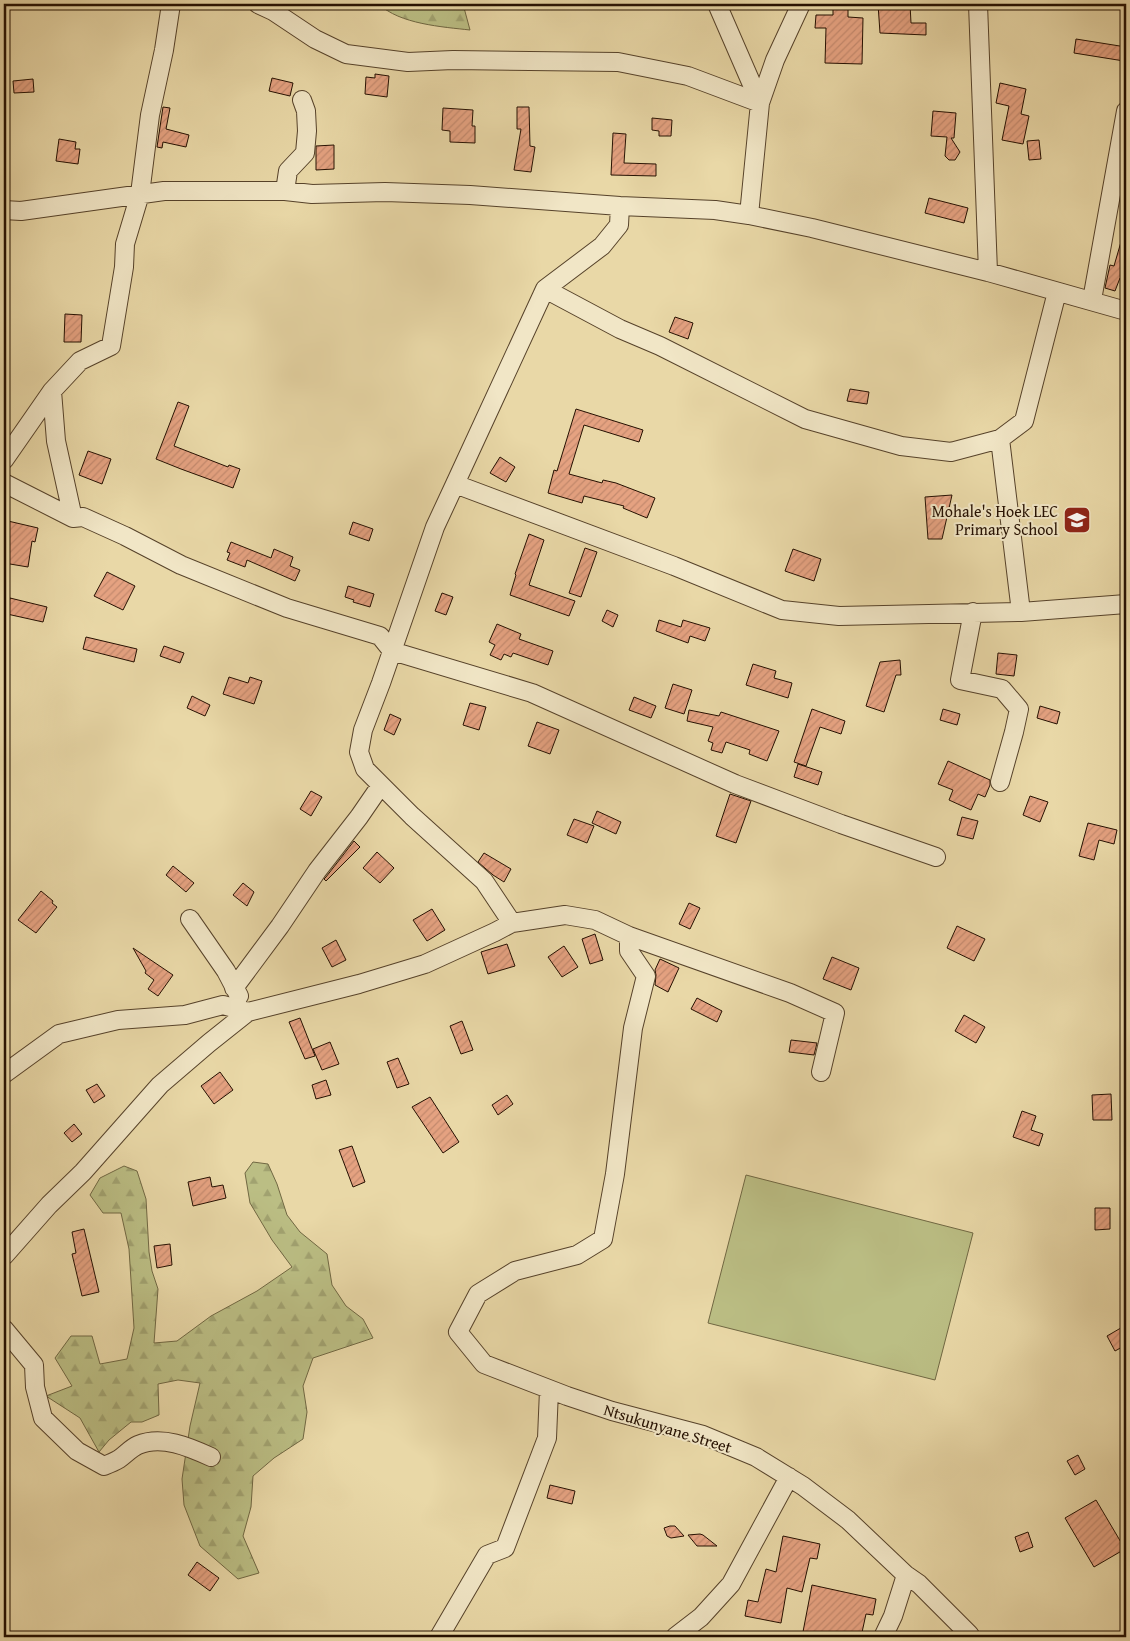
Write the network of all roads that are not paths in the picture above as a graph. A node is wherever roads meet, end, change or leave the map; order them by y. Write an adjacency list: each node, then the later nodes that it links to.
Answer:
1 (171, 4): 10 (street)
2 (258, 4): 7 (street)
3 (716, 4): 7 (street)
4 (801, 4): 7 (street)
5 (978, 4): 14 (street)
6 (302, 100): 9 (street)
7 (760, 103): 13 (street)
8 (1126, 111): 17 (street)
9 (285, 191): 10 (street); 11 (street)
10 (140, 194): 12 (street); 19 (street)
11 (620, 206): 13 (street); 15 (street)
12 (4, 210)
13 (749, 215): 14 (street)
14 (988, 272): 16 (street)
15 (545, 290): 20 (street); 23 (street)
16 (1057, 292): 17 (street); 20 (street)
17 (1092, 300): 18 (street)
18 (1126, 310)
19 (52, 390): 21 (street); 24 (street)
20 (1000, 439): 27 (street)
21 (4, 460)
22 (4, 483): 24 (street)
23 (455, 484): 26 (street); 28 (street)
24 (74, 518): 28 (street)
25 (1126, 604): 27 (street)
26 (973, 612): 27 (street); 29 (street)
27 (1020, 612)
28 (392, 651): 30 (street); 31 (street)
29 (1000, 782)
30 (381, 785): 33 (street); 35 (street)
31 (936, 857)
32 (190, 919): 35 (street)
33 (512, 923): 34 (street); 36 (street)
34 (628, 936): 37 (street); 41 (street, Ntsukunyane Street)
35 (234, 988): 36 (street)
36 (248, 1012): 38 (street); 39 (street)
37 (821, 1072)
38 (4, 1074)
39 (4, 1256)
40 (4, 1329): 42 (street)
41 (549, 1390): 43 (street, Ntsukunyane Street); 45 (street)
42 (211, 1457)
43 (789, 1477): 44 (street, Ntsukunyane Street); 46 (street)
44 (906, 1576): 47 (street); 48 (street, Ntsukunyane Street)
45 (439, 1637)
46 (675, 1637)
47 (883, 1637)
48 (971, 1637)

